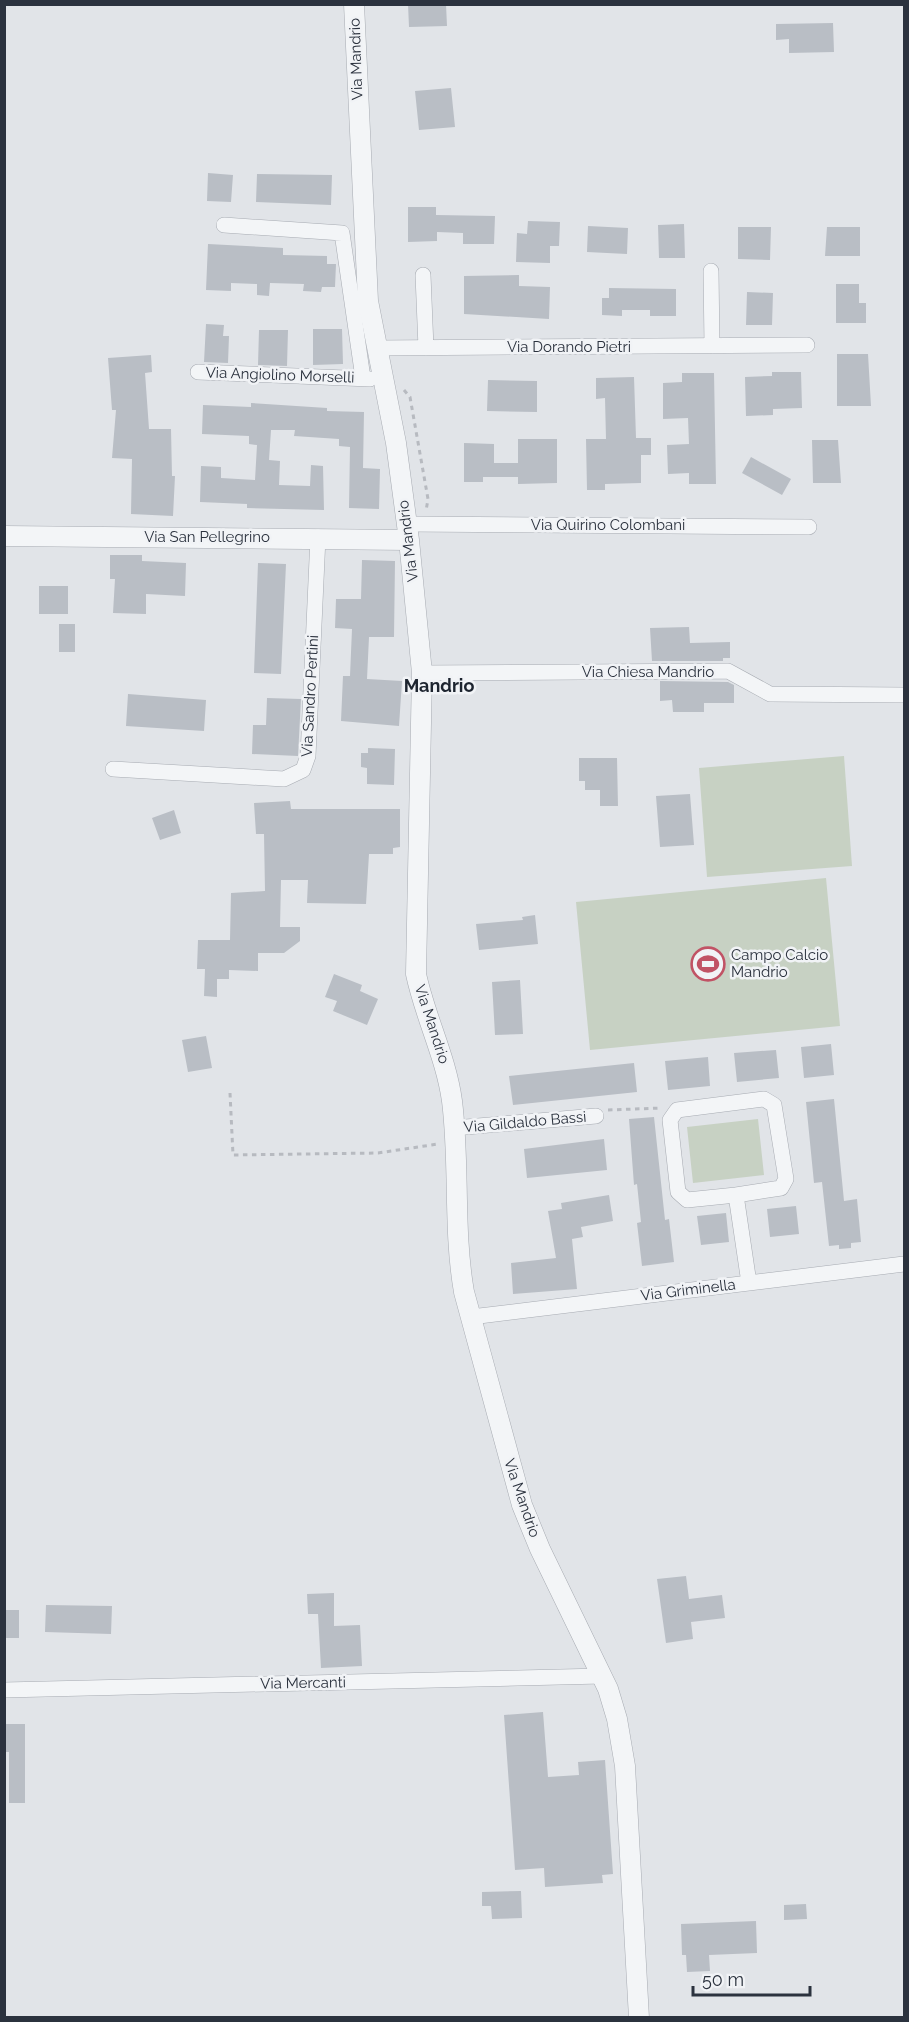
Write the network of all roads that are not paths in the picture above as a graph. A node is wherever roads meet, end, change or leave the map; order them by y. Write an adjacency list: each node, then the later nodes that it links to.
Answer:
1 (354, 4): 7 (street, Via Mandrio)
2 (224, 225): 10 (street, Via Angiolino Morselli)
3 (711, 270): 6 (street)
4 (423, 275): 8 (street)
5 (807, 345): 6 (street, Via Dorando Pietri)
6 (712, 346): 8 (street, Via Dorando Pietri)
7 (377, 348): 8 (street, Via Dorando Pietri); 10 (street, Via Mandrio)
8 (426, 348)
9 (198, 372): 10 (street, Via Angiolino Morselli)
10 (373, 379): 12 (street, Via Mandrio)
11 (809, 527): 12 (street, Via Quirino Colombani)
12 (408, 532): 14 (street, Via San Pellegrino); 15 (street, Via Mandrio)
13 (4, 536): 14 (street, Via San Pellegrino)
14 (318, 537): 17 (street, Via Sandro Pertini)
15 (422, 673): 16 (street, Via Chiesa Mandrio); 19 (street, Via Mandrio)
16 (904, 695)
17 (112, 769)
18 (596, 1116): 19 (street, Via Gildaldo Bassi)
19 (454, 1135): 23 (street, Via Mandrio)
20 (736, 1195): 20 (street); 22 (street)
21 (904, 1264): 22 (street, Via Griminella)
22 (749, 1283): 23 (street, Via Griminella)
23 (471, 1317): 24 (street, Via Mandrio)
24 (602, 1676): 25 (street, Via Mercanti); 26 (street, Via Mandrio)
25 (4, 1690)
26 (639, 2018)

